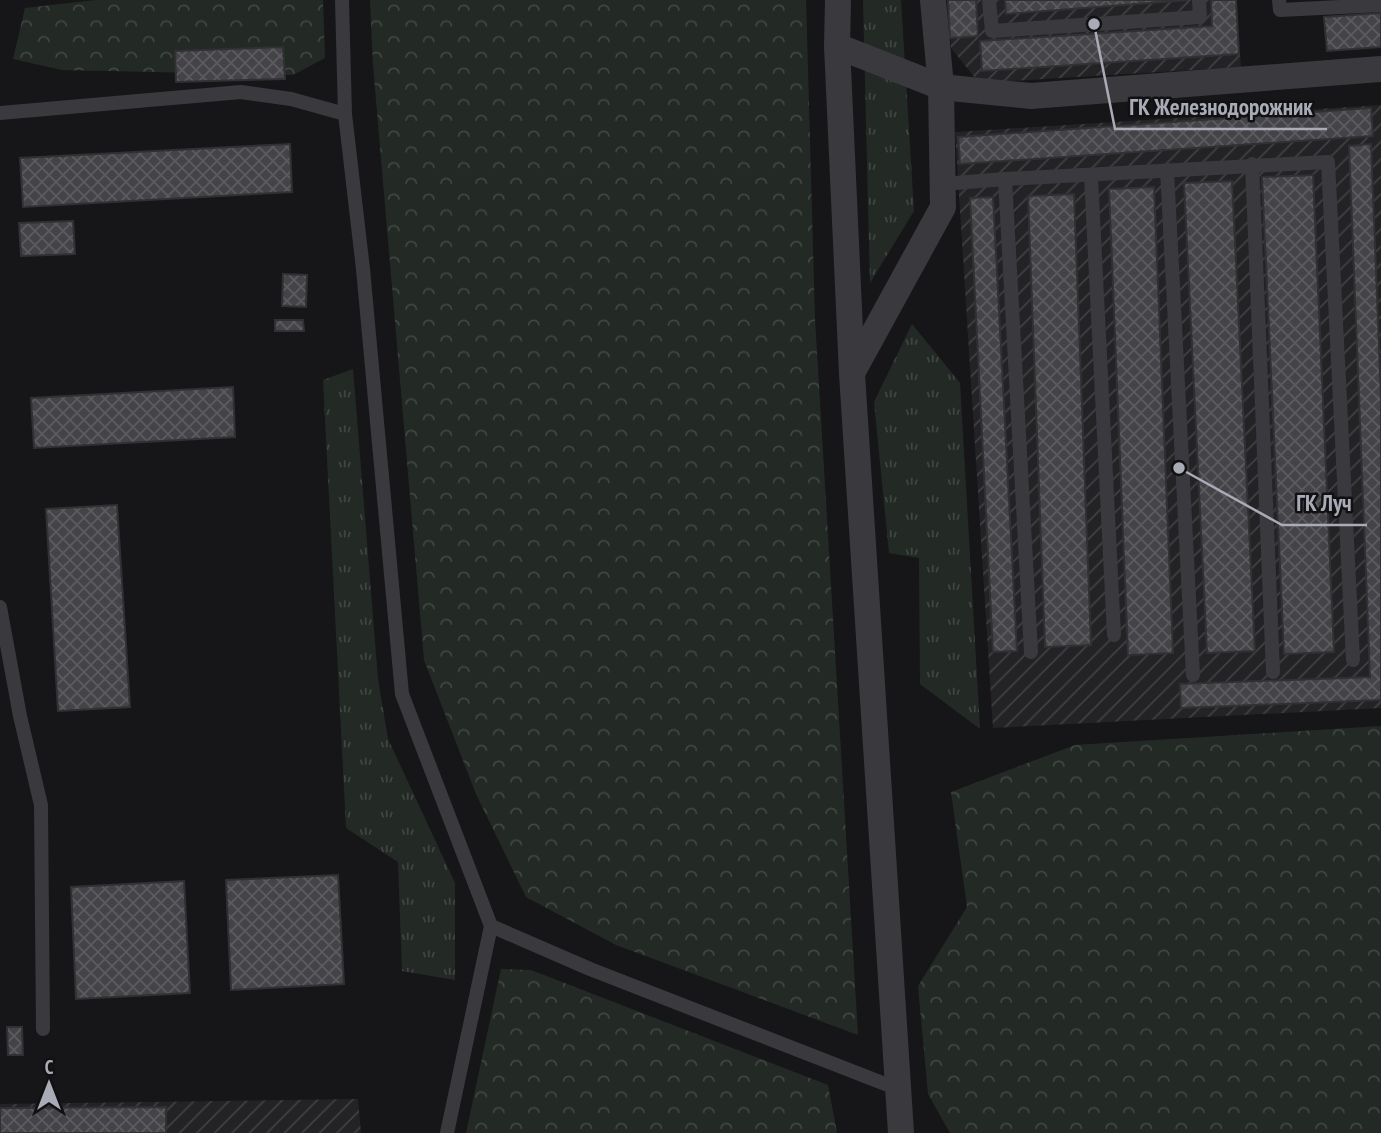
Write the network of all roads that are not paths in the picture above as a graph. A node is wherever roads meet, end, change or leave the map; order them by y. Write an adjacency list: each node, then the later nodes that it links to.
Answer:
1 (342, 0): 12 (lane)
2 (838, 0): 8 (street)
3 (933, 0): 10 (street)
4 (989, 0): 5 (lane)
5 (1199, 0)
6 (1279, 0): 7 (lane)
7 (1381, 5)
8 (837, 46): 10 (street); 18 (street)
9 (1381, 69): 10 (street)
10 (941, 87): 17 (street)
11 (0, 113): 12 (lane)
12 (345, 114): 25 (lane)
13 (1252, 164): 14 (lane); 22 (lane); 23 (lane)
14 (1167, 170): 15 (lane); 24 (lane)
15 (1091, 176): 16 (lane); 20 (lane)
16 (1005, 179): 17 (lane); 21 (lane)
17 (943, 184): 18 (street)
18 (852, 374): 27 (street)
19 (0, 607): 26 (lane)
20 (1114, 635)
21 (1031, 652)
22 (1353, 660)
23 (1273, 671)
24 (1194, 675)
25 (491, 926): 27 (lane); 28 (lane)
26 (43, 1029)
27 (898, 1090): 29 (street)
28 (447, 1133)
29 (901, 1133)

